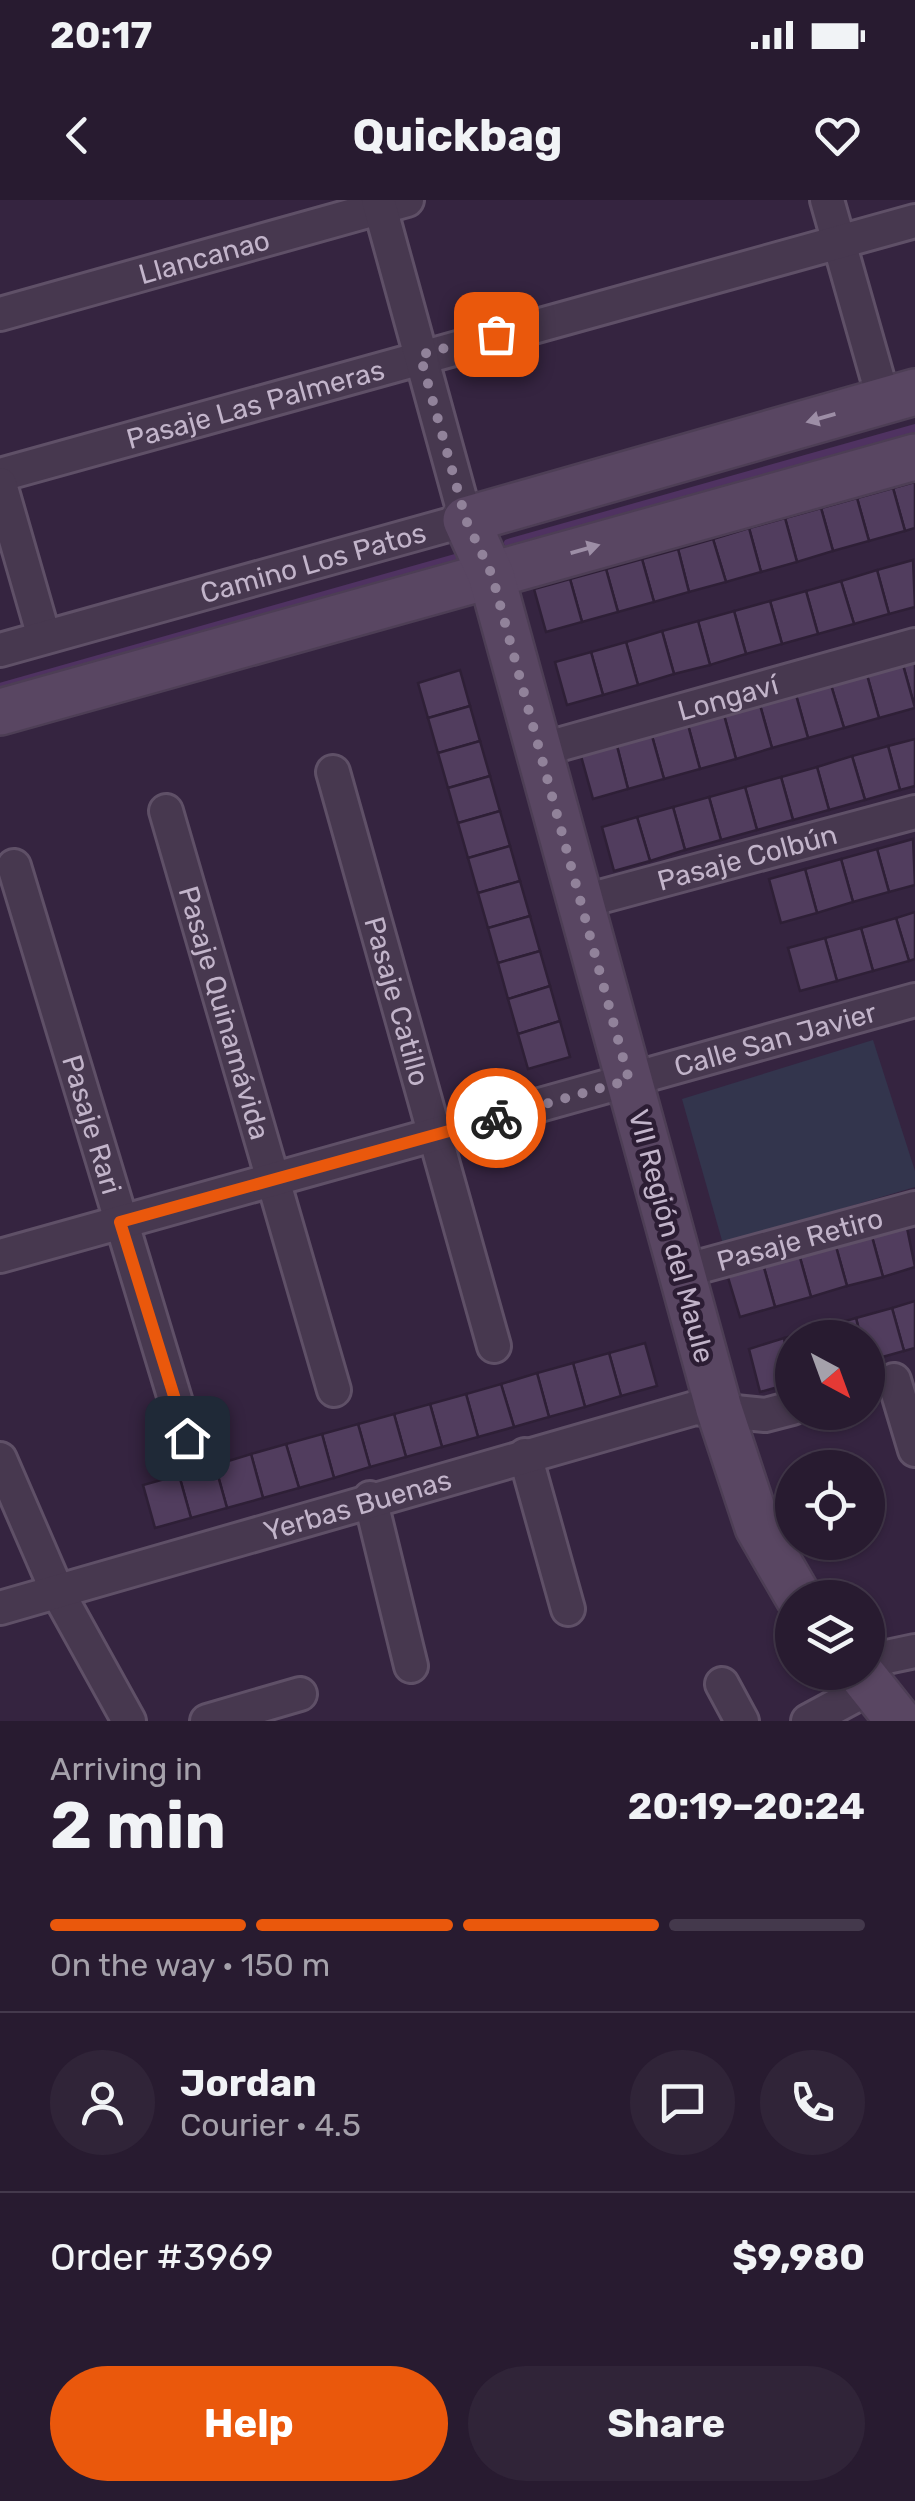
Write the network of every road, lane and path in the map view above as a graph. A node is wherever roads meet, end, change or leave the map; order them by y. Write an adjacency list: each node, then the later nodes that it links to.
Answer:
1 (826, 200): 4 (street)
2 (388, 203): 5 (street, Llancanao); 6 (street)
3 (915, 220): 4 (street, Pasaje Las Palmeras)
4 (838, 241): 6 (street, Pasaje Las Palmeras); 7 (street)
5 (0, 314)
6 (420, 355): 9 (street, Pasaje Las Palmeras); 11 (street)
7 (899, 396): 11 (street, Camino Los Patos, one-way to 11)
8 (915, 457): 12 (street, one-way to 8)
9 (0, 475)
10 (0, 484): 13 (street)
11 (466, 520): 12 (street, VII Región del Maule); 13 (street, Camino Los Patos)
12 (492, 575): 16 (street); 17 (street, VII Región del Maule)
13 (44, 637): 15 (street, Camino Los Patos)
14 (915, 645): 17 (street, Longaví)
15 (0, 650)
16 (0, 712)
17 (540, 750): 22 (street, VII Región del Maule)
18 (332, 772): 25 (street, Pasaje Catillo)
19 (166, 811): 26 (street, Pasaje Quinamávida)
20 (915, 812): 22 (street, Pasaje Colbún)
21 (14, 866): 28 (street, Pasaje Rari)
22 (580, 902): 24 (street, VII Región del Maule)
23 (915, 1000): 24 (street, Calle San Javier)
24 (629, 1080): 25 (street, Calle San Javier); 30 (street, VII Región del Maule)
25 (433, 1135): 26 (street, Calle San Javier); 31 (street, Pasaje Catillo)
26 (271, 1180): 28 (street, Calle San Javier); 33 (street, Pasaje Quinamávida)
27 (915, 1208): 30 (street, Pasaje Retiro)
28 (120, 1222): 29 (street, Calle San Javier); 36 (street, Pasaje Rari)
29 (0, 1256)
30 (684, 1271): 34 (street, VII Región del Maule)
31 (494, 1346)
32 (892, 1380): 37 (street)
33 (334, 1390)
34 (719, 1409): 35 (street, Yerbas Buenas); 38 (street, Yerbas Buenas); 41 (street, VII Región del Maule)
35 (775, 1412)
36 (187, 1438)
37 (915, 1450)
38 (524, 1454): 40 (street, Yerbas Buenas); 44 (street)
39 (0, 1458): 42 (street)
40 (370, 1498): 42 (street, Yerbas Buenas); 47 (street)
41 (789, 1580)
42 (57, 1591): 43 (street, Yerbas Buenas); 52 (street)
43 (0, 1608)
44 (568, 1608)
45 (915, 1651): 46 (street)
46 (885, 1665)
47 (411, 1666)
48 (722, 1684): 54 (street)
49 (846, 1690): 55 (street)
50 (877, 1690): 56 (street)
51 (300, 1694): 53 (street)
52 (129, 1721)
53 (207, 1721)
54 (742, 1721)
55 (808, 1721)
56 (899, 1721)

